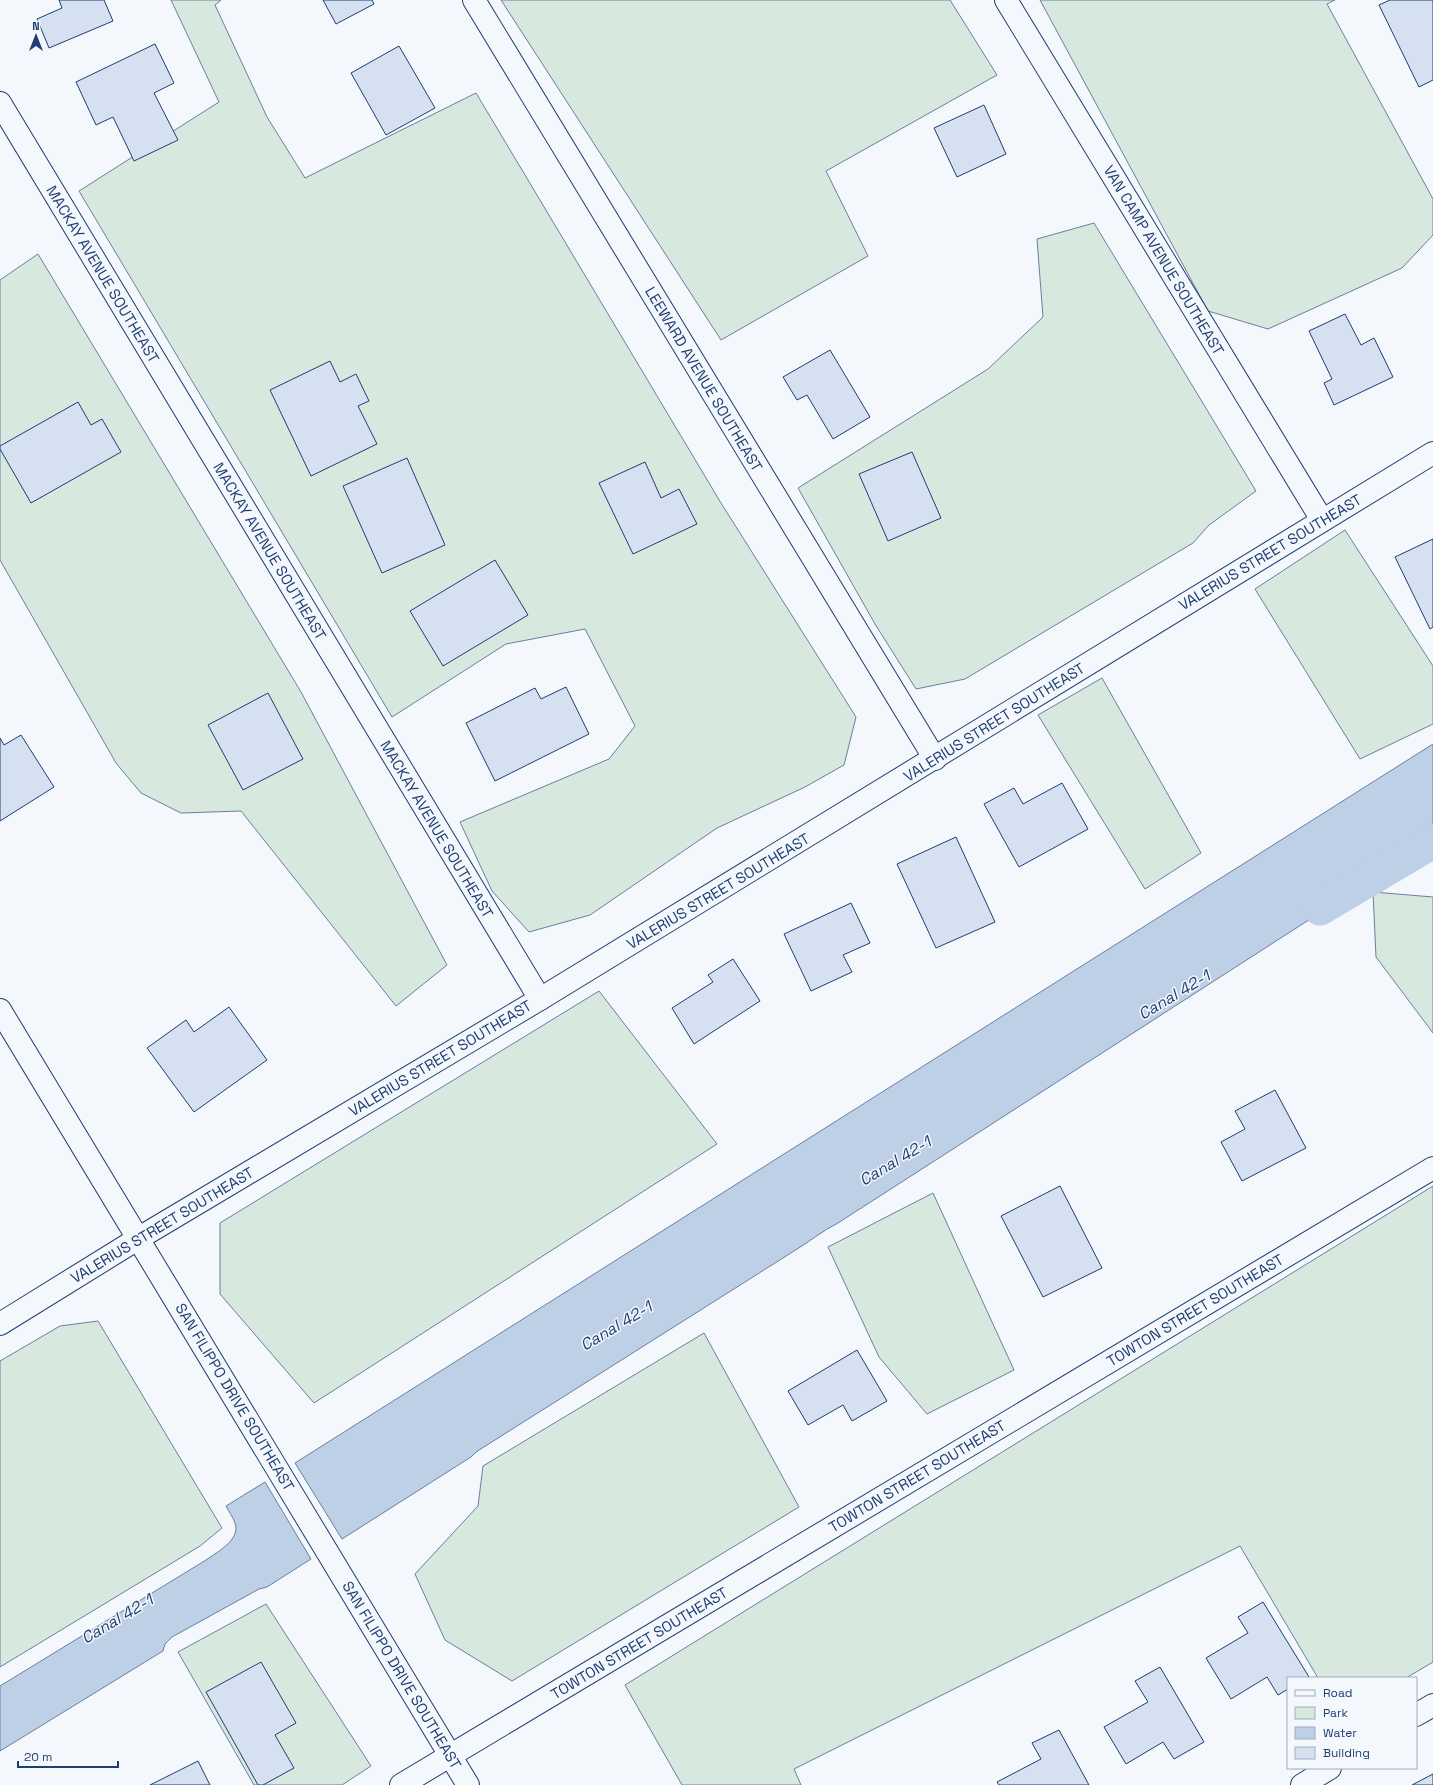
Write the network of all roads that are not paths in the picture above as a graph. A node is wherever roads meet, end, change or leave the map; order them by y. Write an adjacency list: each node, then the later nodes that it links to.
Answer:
1 (474, 0): 6 (street, LEEWARD AVENUE SOUTHEAST)
2 (1006, 0): 5 (street, VAN CAMP AVENUE SOUTHEAST)
3 (0, 103): 7 (street, MACKAY AVENUE SOUTHEAST)
4 (1433, 453): 5 (street, VALERIUS STREET SOUTHEAST)
5 (1322, 520): 6 (street, VALERIUS STREET SOUTHEAST)
6 (935, 758): 7 (street, VALERIUS STREET SOUTHEAST)
7 (540, 999): 10 (street, VALERIUS STREET SOUTHEAST)
8 (0, 1010): 10 (street, SAN FILIPPO DRIVE SOUTHEAST)
9 (1433, 1168): 14 (street, TOWTON STREET SOUTHEAST)
10 (139, 1238): 11 (street, VALERIUS STREET SOUTHEAST); 14 (street, SAN FILIPPO DRIVE SOUTHEAST)
11 (0, 1324)
12 (1433, 1705): 13 (street)
13 (1417, 1714)
14 (451, 1755): 16 (street, TOWTON STREET SOUTHEAST); 17 (street, SAN FILIPPO DRIVE SOUTHEAST)
15 (1328, 1769): 18 (street)
16 (402, 1785)
17 (468, 1785)
18 (1302, 1785)

